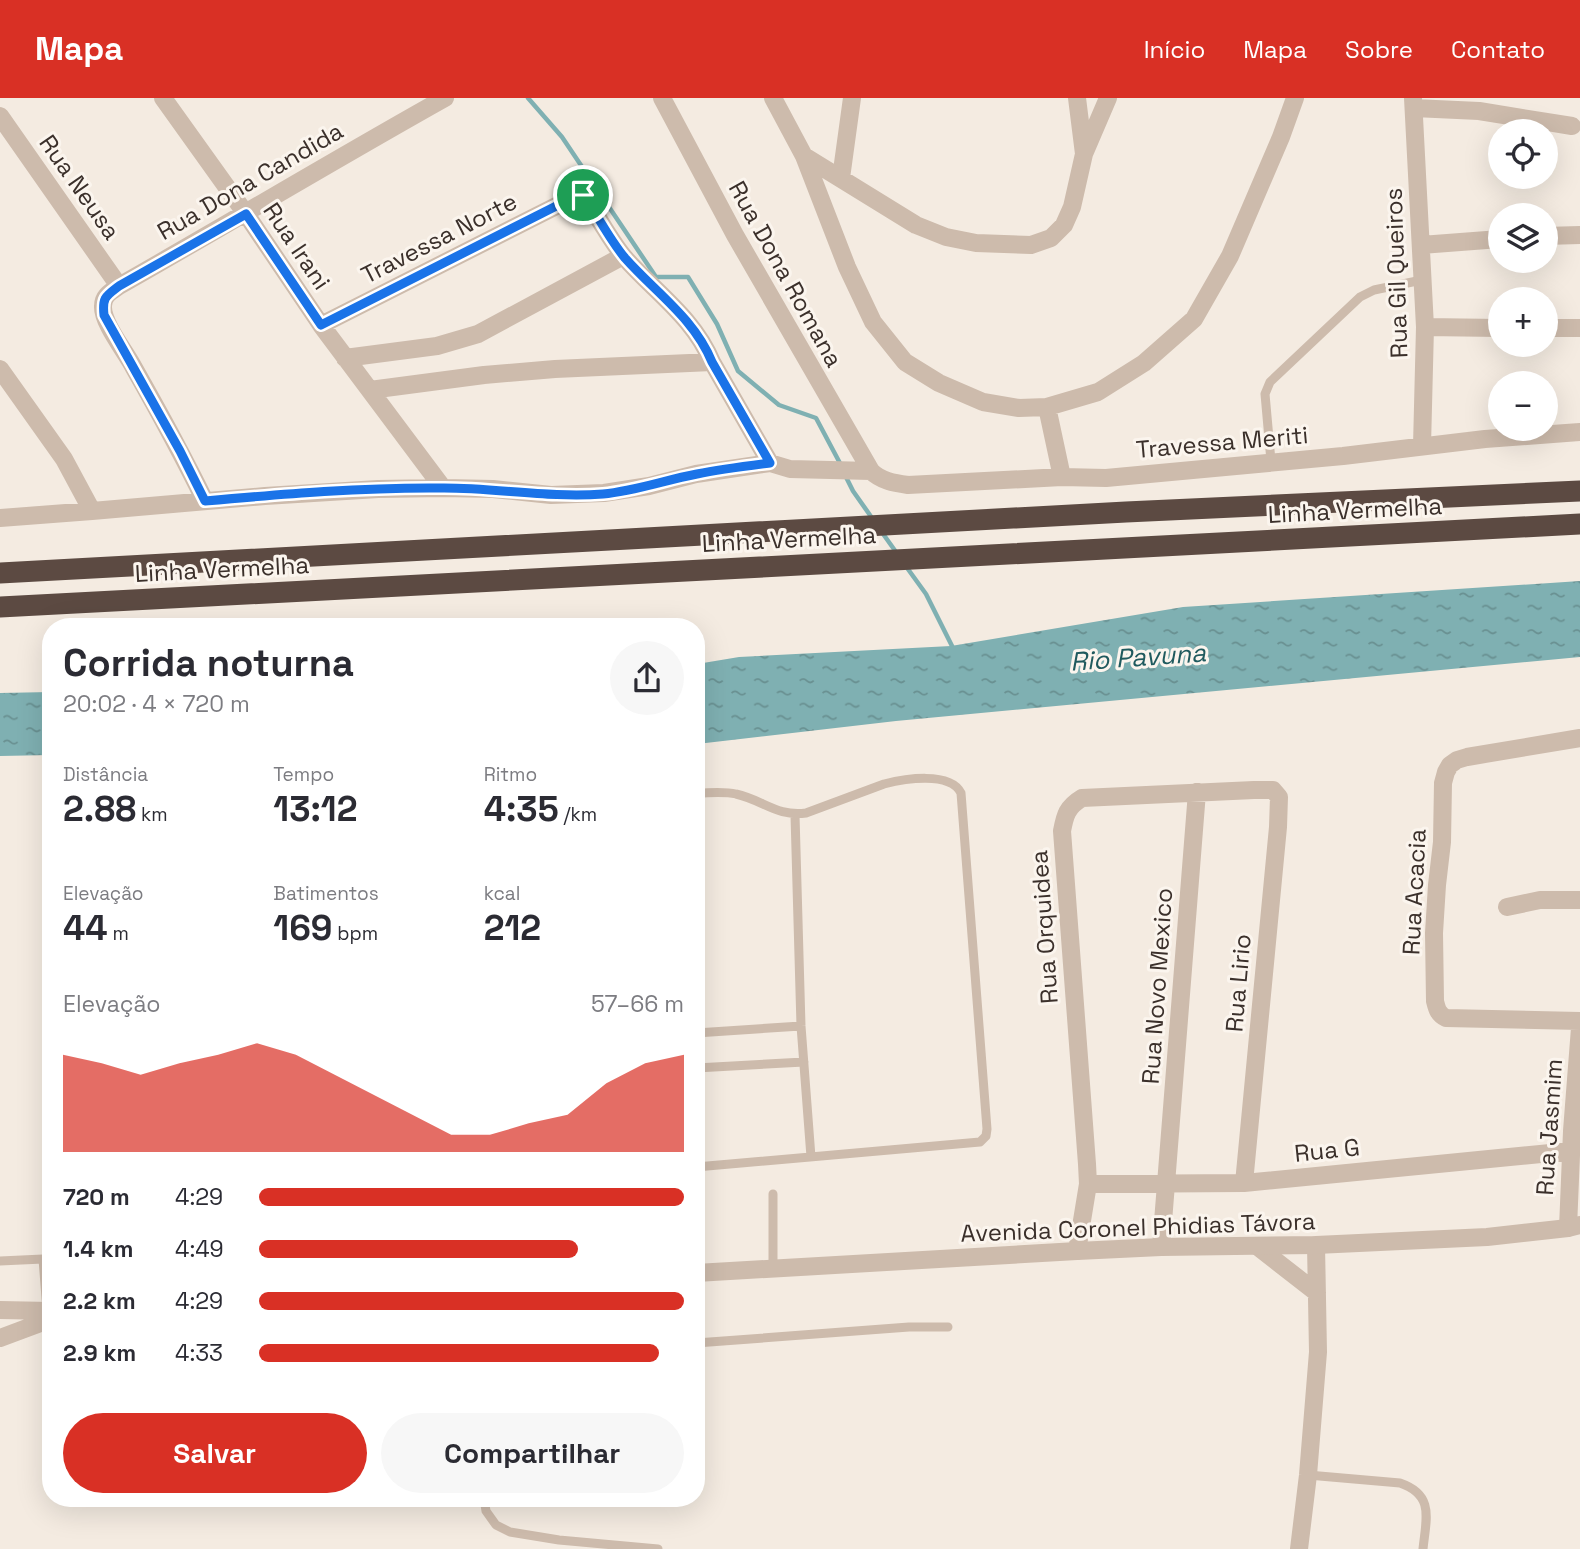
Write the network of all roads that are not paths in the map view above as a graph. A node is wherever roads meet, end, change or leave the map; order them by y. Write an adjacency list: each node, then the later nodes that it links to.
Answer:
1 (163, 98): 15 (street, Rua Irani)
2 (445, 98): 15 (street, Rua Dona Candida)
3 (662, 98): 37 (street, Rua Dona Romana)
4 (773, 98): 13 (street)
5 (852, 98): 14 (street)
6 (1077, 98): 12 (street)
7 (1108, 98): 12 (street)
8 (1295, 98): 32 (street)
9 (1413, 103): 11 (street); 19 (street, Rua Gil Queiros)
10 (0, 116): 22 (street, Rua Neusa)
11 (1572, 126)
12 (1084, 154): 14 (street)
13 (804, 156): 14 (street); 32 (street)
14 (841, 178)
15 (246, 214): 22 (street, Rua Dona Candida); 23 (street, Rua Irani)
16 (1580, 235): 17 (street)
17 (1558, 236)
18 (1488, 240): 19 (street)
19 (1421, 245): 24 (street, Rua Gil Queiros)
20 (623, 256): 23 (street, Travessa Norte); 28 (street); 29 (street)
21 (1417, 281): 35 (lane)
22 (119, 286): 41 (street)
23 (321, 325): 28 (street, Rua Irani)
24 (1425, 327): 25 (street); 34 (street, Rua Gil Queiros)
25 (1488, 328)
26 (1558, 328): 27 (street)
27 (1580, 328)
28 (345, 358): 31 (street, Rua Irani)
29 (712, 362): 31 (street); 36 (street)
30 (0, 369): 42 (street)
31 (370, 390): 39 (street, Rua Irani)
32 (1046, 407): 38 (street)
33 (1580, 432): 34 (street, Travessa Meriti)
34 (1422, 446): 35 (street, Travessa Meriti)
35 (1271, 461): 38 (street, Travessa Meriti)
36 (770, 463): 37 (street); 39 (street)
37 (864, 471): 38 (street, Travessa Meriti)
38 (1062, 477)
39 (443, 488): 41 (street)
40 (1580, 491): 45 (highway, Linha Vermelha)
41 (205, 501): 42 (street)
42 (92, 511): 43 (street)
43 (0, 518)
44 (1580, 524): 46 (highway, Linha Vermelha)
45 (0, 573)
46 (0, 607)
47 (1580, 738): 54 (street, Rua Acacia)
48 (1273, 790): 49 (street, Rua Orquidea); 64 (street, Rua Lirio)
49 (1197, 792): 65 (street, Rua Orquidea); 66 (street, Rua Novo Mexico)
50 (705, 793): 51 (lane)
51 (795, 815): 55 (lane); 62 (lane)
52 (1580, 900): 53 (street)
53 (1507, 907)
54 (1580, 1021)
55 (802, 1027): 57 (lane); 58 (lane)
56 (1580, 1028): 60 (street, Rua Jasmim)
57 (705, 1032)
58 (804, 1062): 59 (lane); 62 (lane)
59 (705, 1068)
60 (1576, 1128): 61 (street, Rua Jasmim)
61 (1571, 1152): 64 (street, Rua G); 68 (street, Rua Jasmim)
62 (811, 1157): 63 (lane)
63 (705, 1166)
64 (1244, 1183): 66 (street, Rua G)
65 (1088, 1184): 66 (street, Rua G); 72 (street, Rua Orquidea)
66 (1166, 1184): 70 (street)
67 (773, 1194): 75 (lane)
68 (1574, 1226): 69 (street, Avenida Coronel Phidias Távora)
69 (1316, 1245): 71 (street, Avenida Coronel Phidias Távora); 77 (street)
70 (1161, 1247): 71 (street, Avenida Coronel Phidias Távora); 72 (street, Avenida Coronel Phidias Távora)
71 (1258, 1247): 77 (street)
72 (1077, 1251): 75 (street, Avenida Coronel Phidias Távora)
73 (42, 1259): 74 (lane)
74 (0, 1261)
75 (773, 1269): 76 (street, Avenida Coronel Phidias Távora)
76 (705, 1273)
77 (1317, 1293): 84 (street)
78 (0, 1310): 79 (street)
79 (42, 1313)
80 (42, 1317): 82 (street)
81 (948, 1327): 83 (lane)
82 (0, 1338)
83 (705, 1341)
84 (1308, 1475): 87 (street); 88 (lane)
85 (485, 1507): 86 (lane)
86 (658, 1549)
87 (1299, 1549)
88 (1423, 1549)

